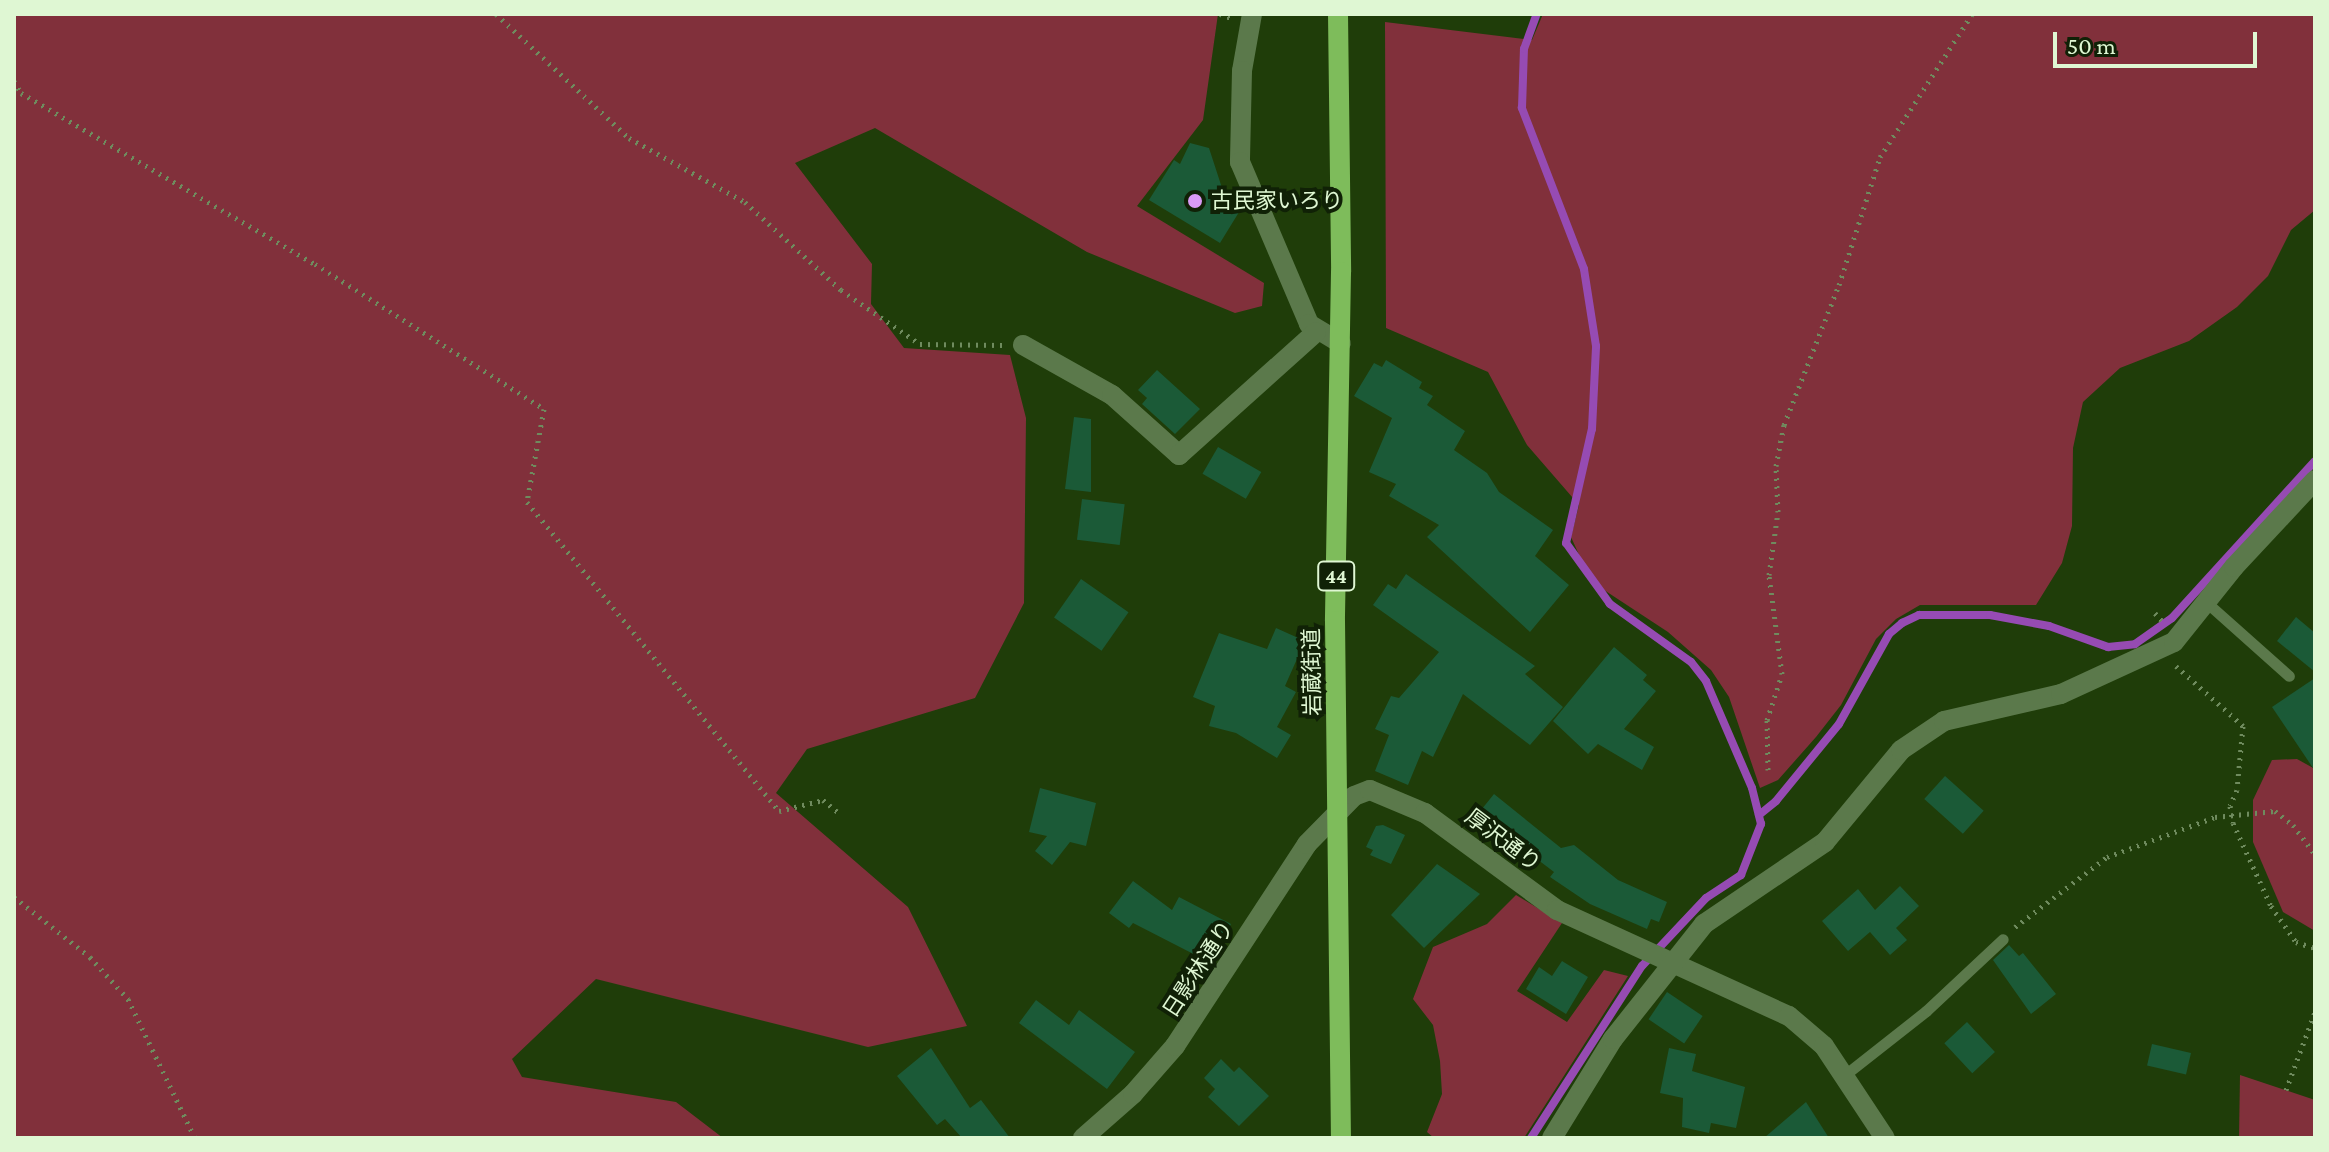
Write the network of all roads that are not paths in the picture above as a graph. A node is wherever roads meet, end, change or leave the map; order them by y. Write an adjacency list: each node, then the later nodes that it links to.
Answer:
1 (1252, 14): 3 (street)
2 (1338, 14): 4 (main road, 岩蔵街道 / 44)
3 (1316, 332): 4 (street); 5 (street)
4 (1341, 343): 9 (main road, 岩蔵街道 / 44)
5 (1023, 345)
6 (2315, 480): 7 (street)
7 (2206, 602): 8 (lane); 11 (street)
8 (2289, 676)
9 (1338, 815): 11 (street, 厚沢通り); 13 (street, 日影林通り); 14 (main road, 岩蔵街道 / 44)
10 (2003, 939): 12 (lane)
11 (1672, 961): 12 (street); 15 (street)
12 (1846, 1074): 16 (street)
13 (1083, 1138)
14 (1341, 1138)
15 (1552, 1138)
16 (1885, 1138)

